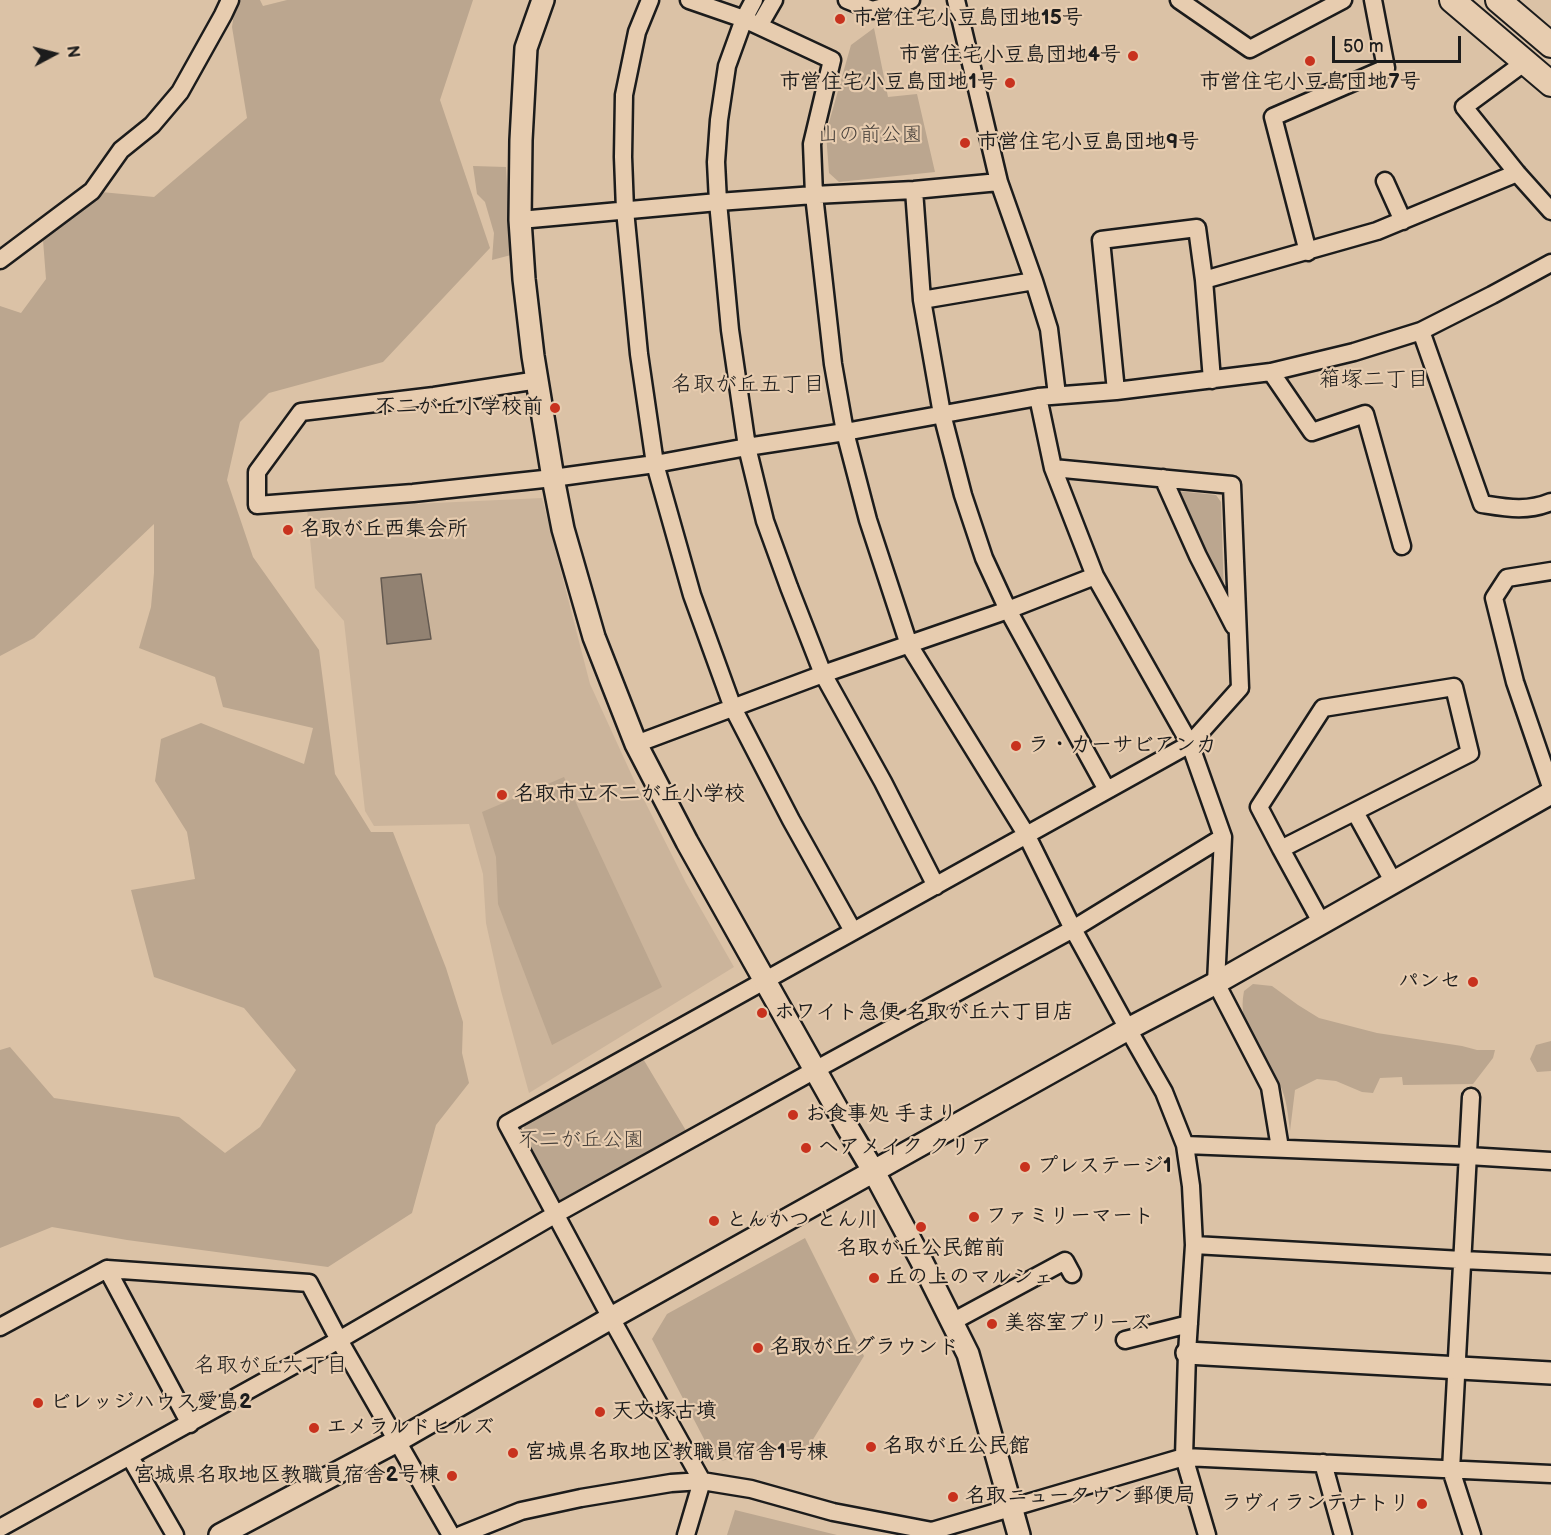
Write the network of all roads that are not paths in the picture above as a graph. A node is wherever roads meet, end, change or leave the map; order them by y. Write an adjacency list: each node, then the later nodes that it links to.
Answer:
1 (230, 0): 30 (street)
2 (543, 0): 27 (street)
3 (650, 0): 25 (street)
4 (689, 0): 15 (street)
5 (754, 0): 15 (street)
6 (774, 0): 15 (street)
7 (847, 0): 8 (street)
8 (911, 0)
9 (956, 0): 21 (street)
10 (1179, 0): 11 (street)
11 (1343, 0)
12 (1372, 0): 29 (street)
13 (1452, 0): 17 (main road)
14 (1498, 0): 16 (main road)
15 (751, 22): 23 (street); 24 (street)
16 (1551, 45)
17 (1525, 62): 18 (main road); 19 (street)
18 (1551, 84)
19 (1517, 172): 26 (street); 28 (street)
20 (1384, 181): 28 (street)
21 (999, 182): 22 (street); 33 (street)
22 (914, 190): 23 (street); 34 (street)
23 (814, 195): 24 (street); 43 (street)
24 (717, 202): 25 (street); 44 (street)
25 (625, 210): 27 (street); 45 (street)
26 (1551, 211)
27 (520, 220): 37 (street)
28 (1403, 221): 29 (street)
29 (1308, 252): 32 (street)
30 (0, 260)
31 (1551, 262): 35 (street)
32 (1204, 280): 38 (street); 39 (street)
33 (1034, 281): 34 (street); 40 (street)
34 (922, 300): 42 (street)
35 (1421, 331): 36 (street); 49 (street)
36 (1271, 372): 38 (street); 50 (street)
37 (538, 380): 47 (street); 47 (street)
38 (1212, 380): 39 (street)
39 (1116, 391): 40 (street)
40 (1057, 395): 41 (street)
41 (1038, 397): 42 (street); 46 (street)
42 (942, 414): 43 (street); 53 (street)
43 (845, 432): 44 (street); 55 (street)
44 (747, 447): 45 (street); 56 (street)
45 (655, 464): 47 (street); 57 (street)
46 (1053, 468): 48 (street); 52 (street)
47 (553, 478): 58 (street)
48 (1163, 478): 54 (street); 54 (street)
49 (1551, 502)
50 (1402, 546)
51 (1551, 571): 60 (street)
52 (1095, 576): 53 (street); 59 (street)
53 (1008, 610): 55 (street); 61 (street)
54 (1238, 632): 59 (street)
55 (909, 645): 56 (street); 64 (street)
56 (824, 674): 57 (street); 68 (street)
57 (733, 708): 58 (street); 71 (street)
58 (636, 744): 72 (street)
59 (1190, 744): 61 (street); 65 (street)
60 (1551, 787)
61 (1107, 790): 64 (street)
62 (1551, 793): 67 (street)
63 (1355, 812): 66 (street); 66 (street); 67 (street)
64 (1026, 834): 68 (street); 70 (street)
65 (1223, 837): 70 (street); 73 (street)
66 (1281, 849): 69 (street)
67 (1394, 883): 69 (street)
68 (936, 886): 71 (street)
69 (1321, 922): 73 (street)
70 (1073, 929): 74 (street); 75 (street)
71 (853, 931): 72 (street)
72 (765, 981): 75 (street); 82 (street)
73 (1216, 983): 74 (street); 78 (street)
74 (1128, 1029): 77 (street); 81 (street)
75 (814, 1070): 81 (street); 82 (street)
76 (1471, 1097): 79 (street)
77 (1185, 1145): 78 (street); 83 (street)
78 (1280, 1148): 79 (street)
79 (1468, 1156): 80 (street); 84 (street)
80 (1551, 1161)
81 (874, 1172): 88 (street); 89 (street)
82 (555, 1214): 88 (street); 92 (street)
83 (1194, 1245): 84 (street); 90 (street)
84 (1462, 1260): 85 (street); 95 (street)
85 (1551, 1264)
86 (107, 1269): 91 (street); 92 (street); 97 (street)
87 (1072, 1274): 89 (street)
88 (611, 1318): 98 (street); 104 (street)
89 (952, 1322): 105 (street)
90 (1189, 1324): 93 (street); 94 (street)
91 (0, 1327)
92 (339, 1340): 97 (street); 98 (street)
93 (1125, 1340)
94 (1187, 1353): 95 (street); 100 (street)
95 (1456, 1369): 96 (street); 102 (street)
96 (1551, 1373)
97 (190, 1424): 99 (street)
98 (397, 1441): 109 (street); 110 (street)
99 (130, 1457): 106 (street); 108 (street)
100 (1184, 1457): 101 (street); 105 (street); 114 (street)
101 (1323, 1463): 102 (street); 115 (street)
102 (1451, 1470): 103 (street); 116 (street)
103 (1551, 1474)
104 (702, 1481): 107 (street); 111 (street); 112 (street)
105 (1011, 1509): 107 (street); 113 (street)
106 (0, 1528)
107 (933, 1533)
108 (175, 1535)
109 (220, 1535)
110 (452, 1535)
111 (461, 1535)
112 (686, 1535)
113 (1019, 1535)
114 (1207, 1535)
115 (1343, 1535)
116 (1472, 1535)

